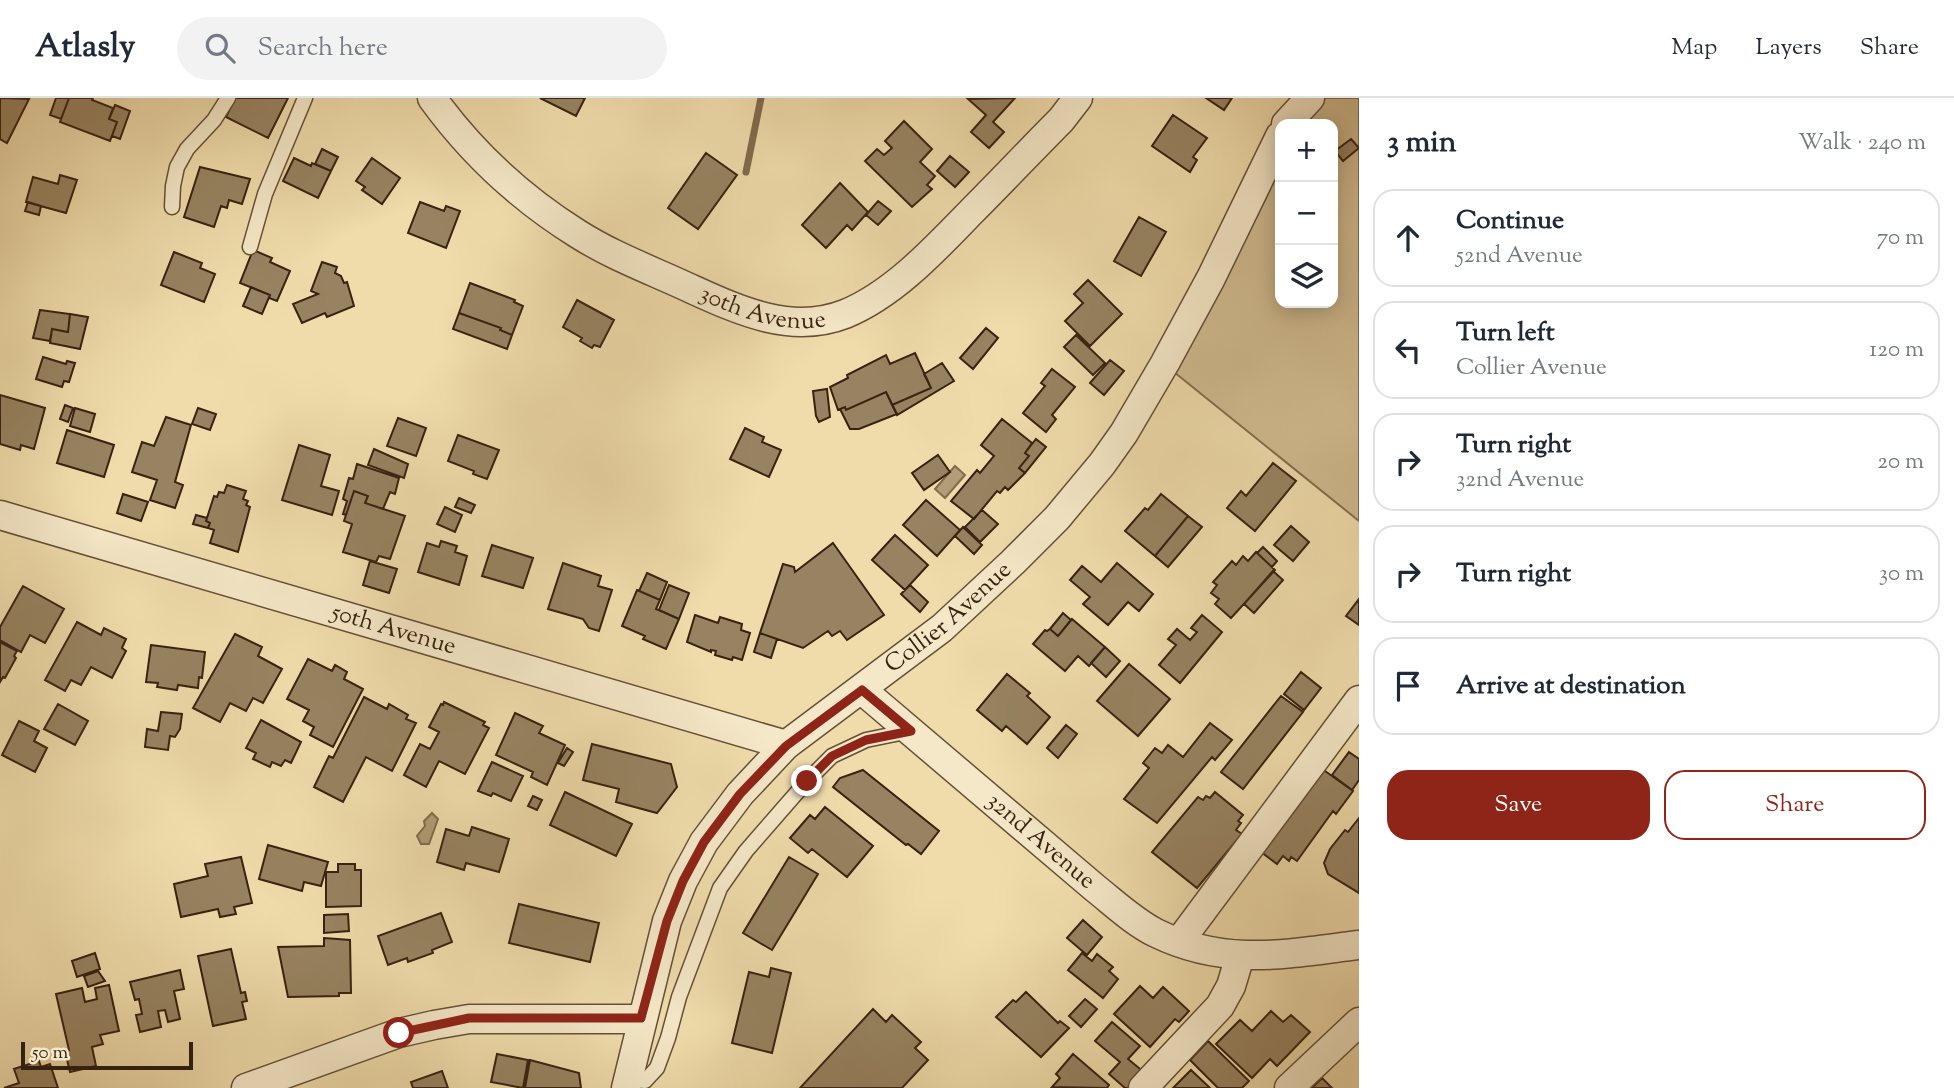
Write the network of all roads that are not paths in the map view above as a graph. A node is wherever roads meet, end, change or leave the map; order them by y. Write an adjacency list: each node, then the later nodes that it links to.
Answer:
1 (228, 98): 8 (lane)
2 (306, 98): 9 (lane)
3 (432, 98): 4 (street, 30th Avenue)
4 (1078, 98)
5 (1310, 98): 6 (street)
6 (1291, 119)
7 (1275, 145): 11 (street, Collier Avenue)
8 (172, 207)
9 (250, 247)
10 (0, 515): 14 (street, 50th Avenue)
11 (862, 690): 13 (street, 32nd Avenue); 14 (street, Collier Avenue)
12 (1359, 700): 15 (street)
13 (911, 731): 15 (street, 32nd Avenue); 20 (lane)
14 (786, 746): 18 (street, Collier Avenue)
15 (1179, 943): 17 (street, 32nd Avenue)
16 (1359, 945): 17 (street, 32nd Avenue)
17 (1240, 956): 22 (street)
18 (641, 1018): 20 (street, Collier Avenue); 21 (street)
19 (1359, 1022): 23 (street)
20 (627, 1084)
21 (246, 1088)
22 (1143, 1088)
23 (1289, 1088)

